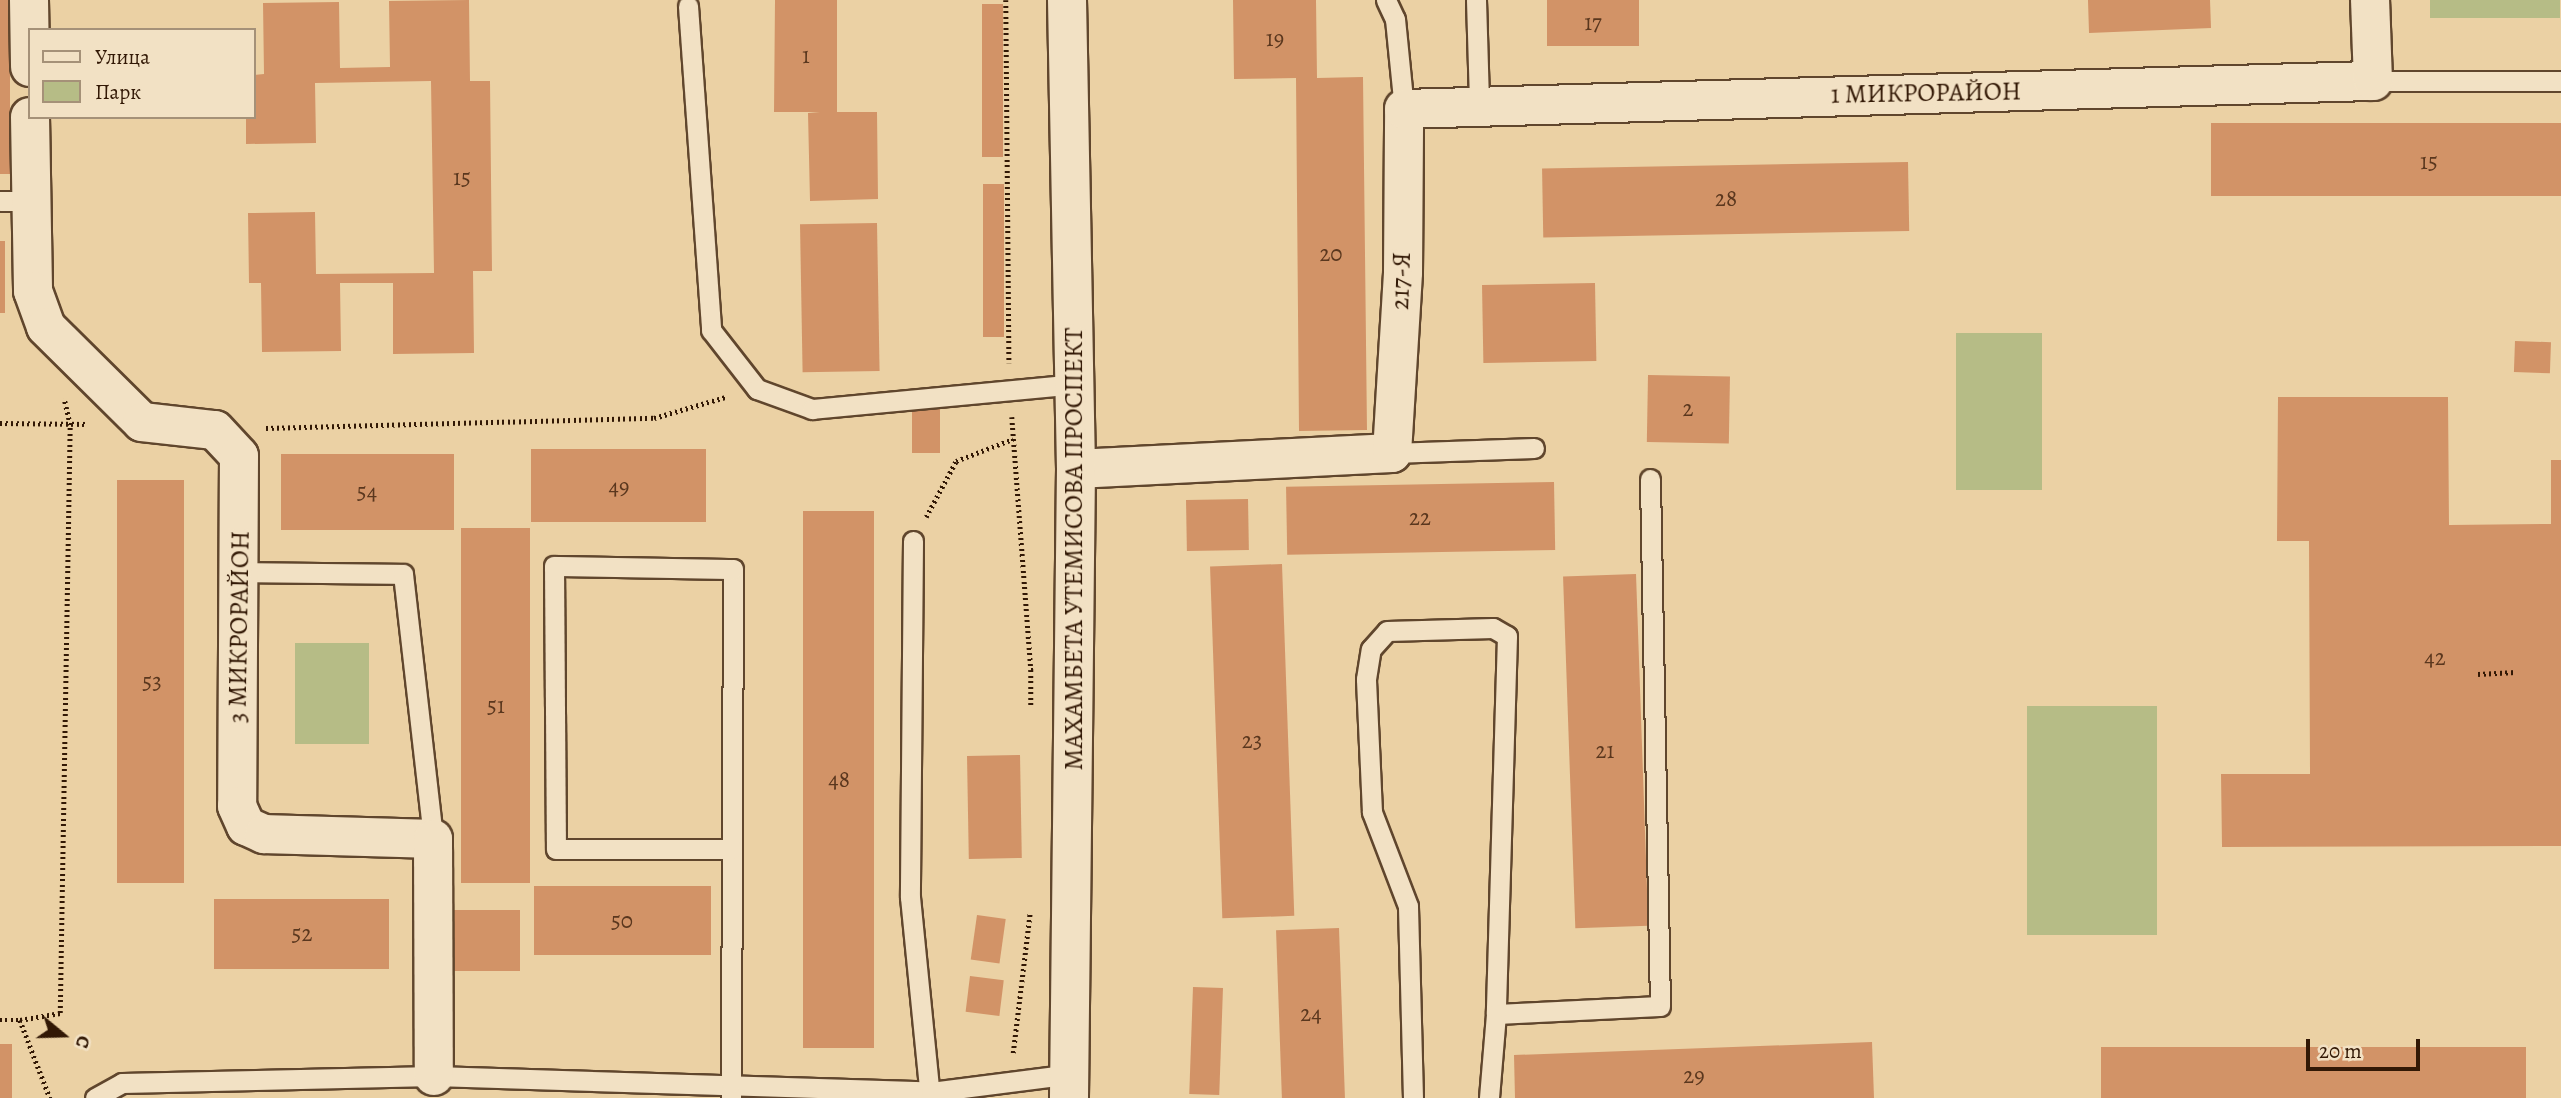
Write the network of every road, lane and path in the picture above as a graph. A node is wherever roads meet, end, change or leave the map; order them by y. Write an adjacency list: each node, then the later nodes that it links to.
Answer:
1 (29, 0): 8 (street)
2 (1006, 0): 18 (path)
3 (1068, 0): 15 (street, МАХАМБЕТА УТЕМИСОВА ПРОСПЕКТ)
4 (1386, 0): 12 (lane)
5 (1476, 0): 11 (lane)
6 (2370, 0): 9 (street)
7 (688, 6): 17 (lane)
8 (29, 28)
9 (2373, 81): 10 (lane); 11 (street, 1 МИКРОРАЙОН)
10 (2561, 81)
11 (1479, 104): 12 (street, 1 МИКРОРАЙОН)
12 (1404, 109): 25 (street, 217-Я)
13 (30, 119): 14 (street)
14 (16, 201): 19 (street)
15 (1075, 384): 18 (lane); 26 (street, МАХАМБЕТА УТЕМИСОВА ПРОСПЕКТ)
16 (61, 388): 21 (path)
17 (757, 388): 18 (lane); 22 (path)
18 (1010, 388): 23 (path)
19 (142, 422): 21 (path); 22 (street)
20 (0, 424): 21 (path)
21 (70, 425): 40 (path)
22 (215, 430): 29 (street, 3 МИКРОРАЙОН)
23 (1013, 439): 28 (path); 30 (path)
24 (1534, 448): 25 (lane)
25 (1392, 453): 26 (street)
26 (1076, 469): 31 (street, МАХАМБЕТА УТЕМИСОВА ПРОСПЕКТ)
27 (1650, 480): 38 (lane)
28 (913, 541): 45 (lane)
29 (241, 572): 35 (lane); 35 (street, 3 МИКРОРАЙОН)
30 (1031, 670): 31 (path); 34 (path)
31 (1075, 670): 43 (street, МАХАМБЕТА УТЕМИСОВА ПРОСПЕКТ)
32 (2516, 672): 33 (path)
33 (2479, 674)
34 (1031, 712)
35 (433, 839): 41 (street)
36 (732, 849): 36 (lane); 44 (lane)
37 (1031, 905): 42 (path)
38 (1496, 1014): 48 (lane); 49 (lane)
39 (0, 1020): 40 (path)
40 (20, 1020): 46 (path)
41 (434, 1076): 44 (lane); 47 (lane)
42 (1009, 1082): 43 (lane); 45 (lane)
43 (1071, 1086)
44 (731, 1091): 45 (lane)
45 (930, 1095)
46 (50, 1098)
47 (94, 1098)
48 (1413, 1098)
49 (1489, 1098)

